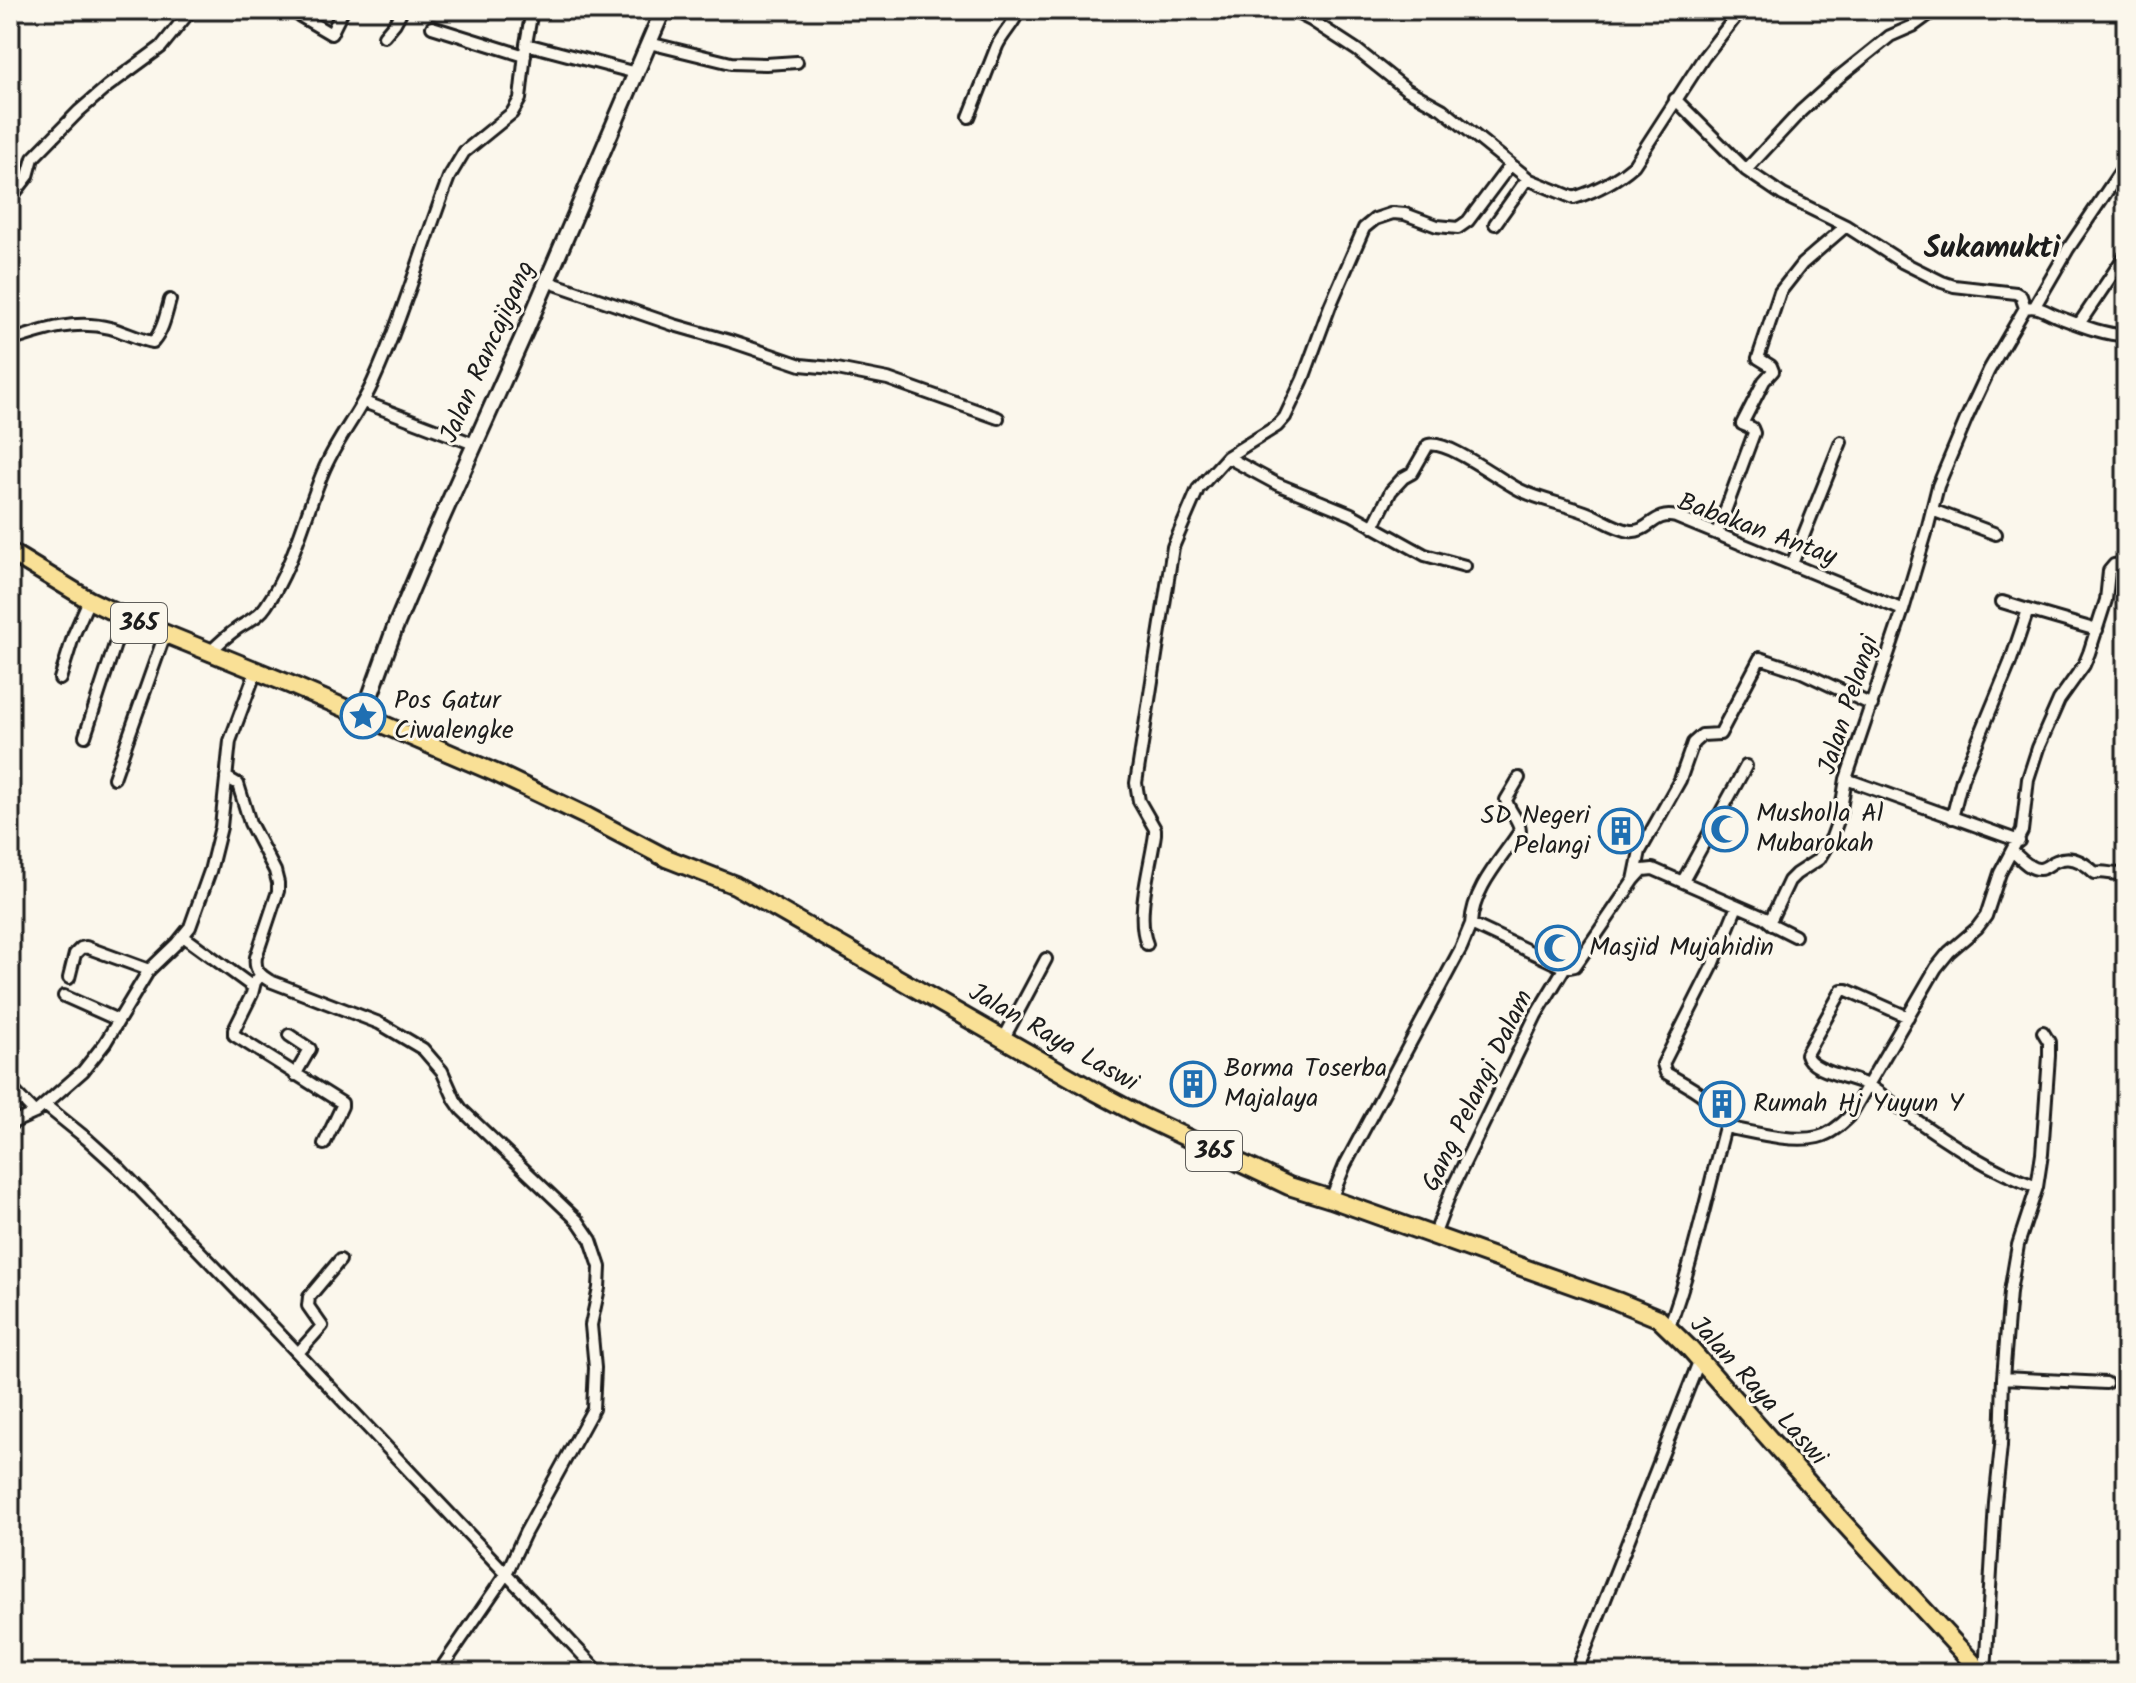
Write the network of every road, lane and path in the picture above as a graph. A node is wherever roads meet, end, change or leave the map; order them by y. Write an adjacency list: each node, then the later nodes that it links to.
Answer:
1 (191, 10): 24 (street)
2 (290, 10): 3 (street)
3 (343, 10)
4 (402, 10): 12 (street)
5 (532, 10): 14 (street)
6 (663, 10): 13 (main road, Jalan Rancajigang)
7 (1019, 10): 19 (street)
8 (1291, 10): 21 (street)
9 (1935, 10): 22 (street)
10 (1735, 12): 18 (street)
11 (432, 27): 15 (street)
12 (384, 36)
13 (649, 43): 16 (street); 17 (main road, Jalan Rancajigang)
14 (534, 47): 15 (street); 17 (street)
15 (525, 56): 34 (street)
16 (797, 62)
17 (636, 73): 28 (main road, Jalan Rancajigang)
18 (1675, 99): 22 (street); 23 (street)
19 (969, 117)
20 (2126, 163): 30 (street, Jalan Pelangi)
21 (1510, 165): 23 (street); 38 (street)
22 (1746, 170): 26 (street)
23 (1527, 179): 25 (street)
24 (10, 199)
25 (1495, 224)
26 (1846, 226): 30 (street); 41 (street)
27 (2126, 254): 31 (street)
28 (546, 281): 35 (street); 37 (main road, Jalan Rancajigang)
29 (170, 300): 33 (street)
30 (2030, 307): 31 (street); 39 (street, Jalan Pelangi)
31 (2079, 324): 32 (street)
32 (2125, 336)
33 (10, 341)
34 (364, 402): 37 (street); 54 (street)
35 (998, 418)
36 (1841, 442): 45 (street)
37 (474, 444): 58 (main road, Jalan Rancajigang)
38 (1227, 457): 40 (street); 76 (street)
39 (1932, 510): 42 (street); 49 (street, Jalan Pelangi)
40 (1373, 527): 41 (street, Babakan Antay); 46 (street)
41 (1717, 533): 45 (street, Babakan Antay)
42 (1996, 534)
43 (10, 552): 47 (main road, Jalan Raya Laswi / 365)
44 (2126, 563): 52 (street)
45 (1792, 564): 49 (street, Babakan Antay)
46 (1465, 566)
47 (89, 600): 51 (main road, Jalan Raya Laswi / 365); 56 (street)
48 (2002, 602): 50 (street)
49 (1903, 610): 57 (street, Jalan Pelangi)
50 (2028, 610): 52 (street); 65 (street)
51 (124, 617): 53 (main road, Jalan Raya Laswi / 365); 59 (street)
52 (2097, 630): 66 (street)
53 (165, 634): 54 (main road, Jalan Raya Laswi / 365); 61 (street)
54 (210, 652): 55 (main road, Jalan Raya Laswi / 365)
55 (256, 671): 58 (main road, Jalan Raya Laswi / 365); 63 (street)
56 (60, 679)
57 (1872, 705): 64 (street, Jalan Pelangi); 69 (street)
58 (363, 716): 87 (main road, Jalan Raya Laswi / 365)
59 (85, 736)
60 (1746, 766): 70 (street)
61 (114, 778)
62 (1519, 778): 73 (street)
63 (230, 779): 74 (street); 81 (street)
64 (1846, 779): 65 (street); 72 (street, Jalan Pelangi)
65 (1952, 818): 66 (street)
66 (2019, 841): 67 (street)
67 (2013, 852): 68 (street); 83 (street)
68 (2126, 872)
69 (1634, 880): 70 (street); 78 (street)
70 (1683, 881): 71 (street)
71 (1737, 906): 72 (street); 94 (street)
72 (1766, 919): 75 (street)
73 (1471, 924): 78 (street); 97 (street)
74 (183, 936): 79 (street); 81 (street)
75 (1795, 936)
76 (1147, 944)
77 (1046, 959): 87 (street)
78 (1565, 967): 98 (street, Gang Pelangi Dalam)
79 (149, 970): 80 (street); 84 (street)
80 (69, 978)
81 (256, 981): 88 (street); 105 (street)
82 (64, 996): 84 (street)
83 (1908, 1017): 89 (street); 89 (street)
84 (118, 1020): 91 (street)
85 (2043, 1032): 96 (street)
86 (289, 1035): 88 (street)
87 (1004, 1038): 97 (main road, Jalan Raya Laswi / 365)
88 (295, 1075): 95 (street)
89 (1868, 1086): 94 (street); 96 (street)
90 (10, 1087): 92 (street)
91 (45, 1105): 92 (street); 101 (street)
92 (35, 1113): 93 (street)
93 (10, 1124)
94 (1725, 1127): 100 (street)
95 (324, 1144)
96 (2037, 1187): 103 (street)
97 (1331, 1199): 98 (main road, Jalan Raya Laswi / 365)
98 (1434, 1236): 100 (main road, Jalan Raya Laswi / 365)
99 (340, 1260): 101 (street)
100 (1669, 1327): 102 (main road, Jalan Raya Laswi / 365)
101 (298, 1353): 105 (street)
102 (1700, 1359): 108 (street); 109 (main road, Jalan Raya Laswi / 365)
103 (2003, 1378): 104 (street); 109 (street)
104 (2106, 1383)
105 (501, 1568): 106 (street); 107 (street)
106 (438, 1673)
107 (600, 1673)
108 (1576, 1673)
109 (1984, 1673)

